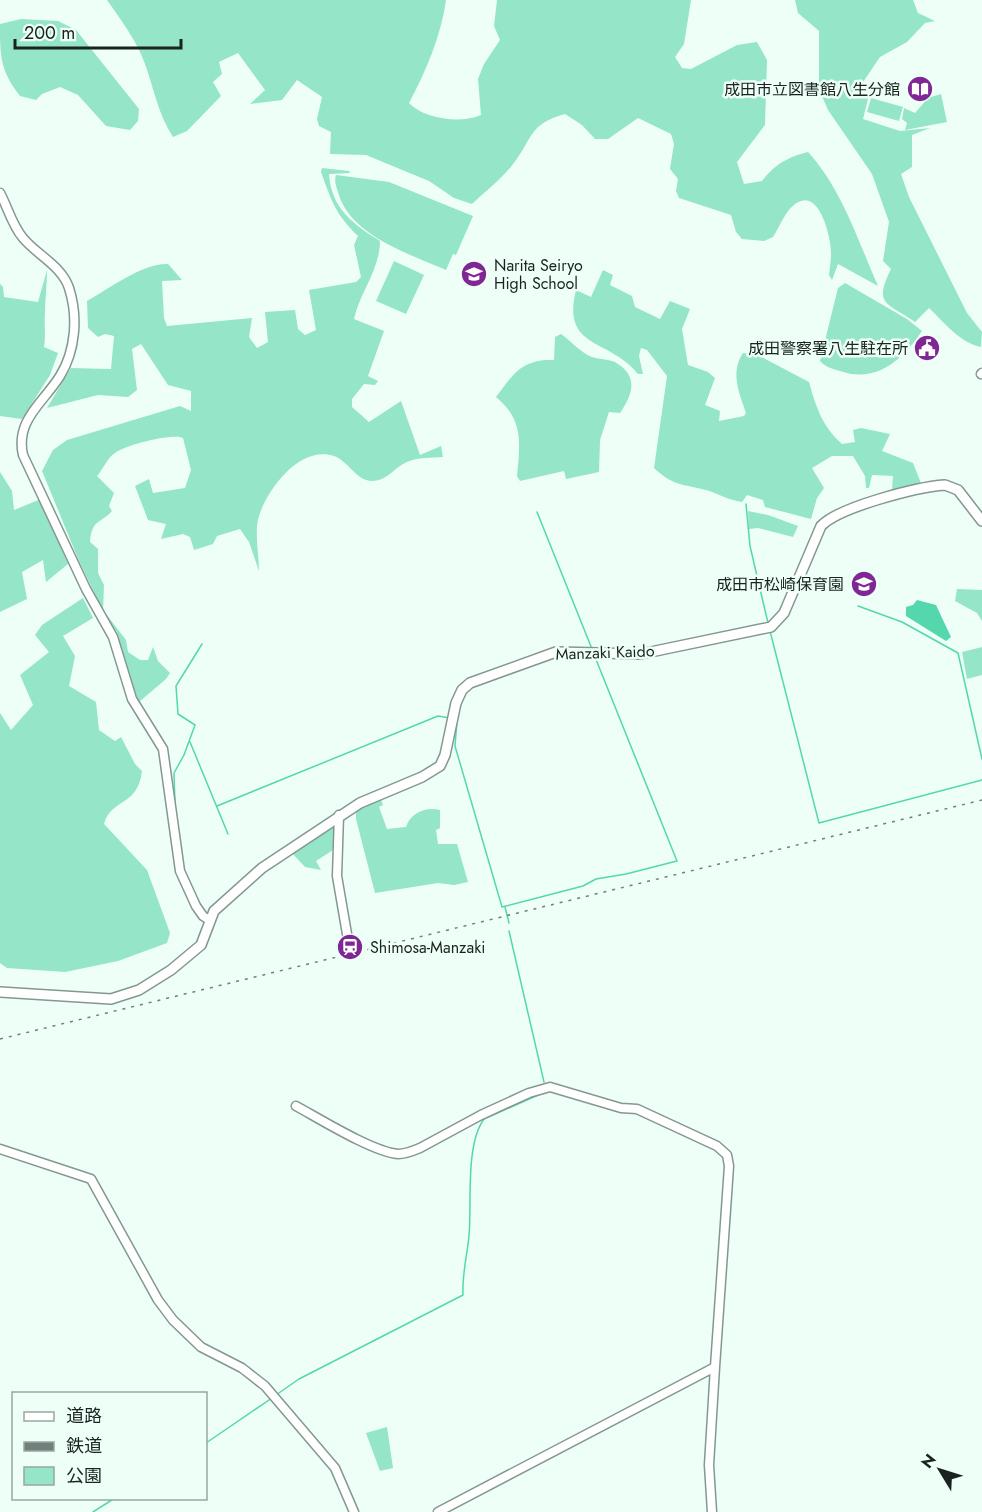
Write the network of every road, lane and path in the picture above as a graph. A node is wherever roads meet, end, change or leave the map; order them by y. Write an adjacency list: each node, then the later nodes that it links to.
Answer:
1 (0, 193): 4 (street)
2 (982, 522): 3 (main road, Manzaki Kaido)
3 (339, 815): 4 (main road, Manzaki Kaido); 5 (street)
4 (209, 920): 6 (main road, Manzaki Kaido)
5 (347, 934)
6 (0, 992)
7 (296, 1106): 9 (street)
8 (0, 1149): 10 (street)
9 (715, 1367): 11 (street); 12 (street)
10 (354, 1512)
11 (438, 1512)
12 (712, 1512)

